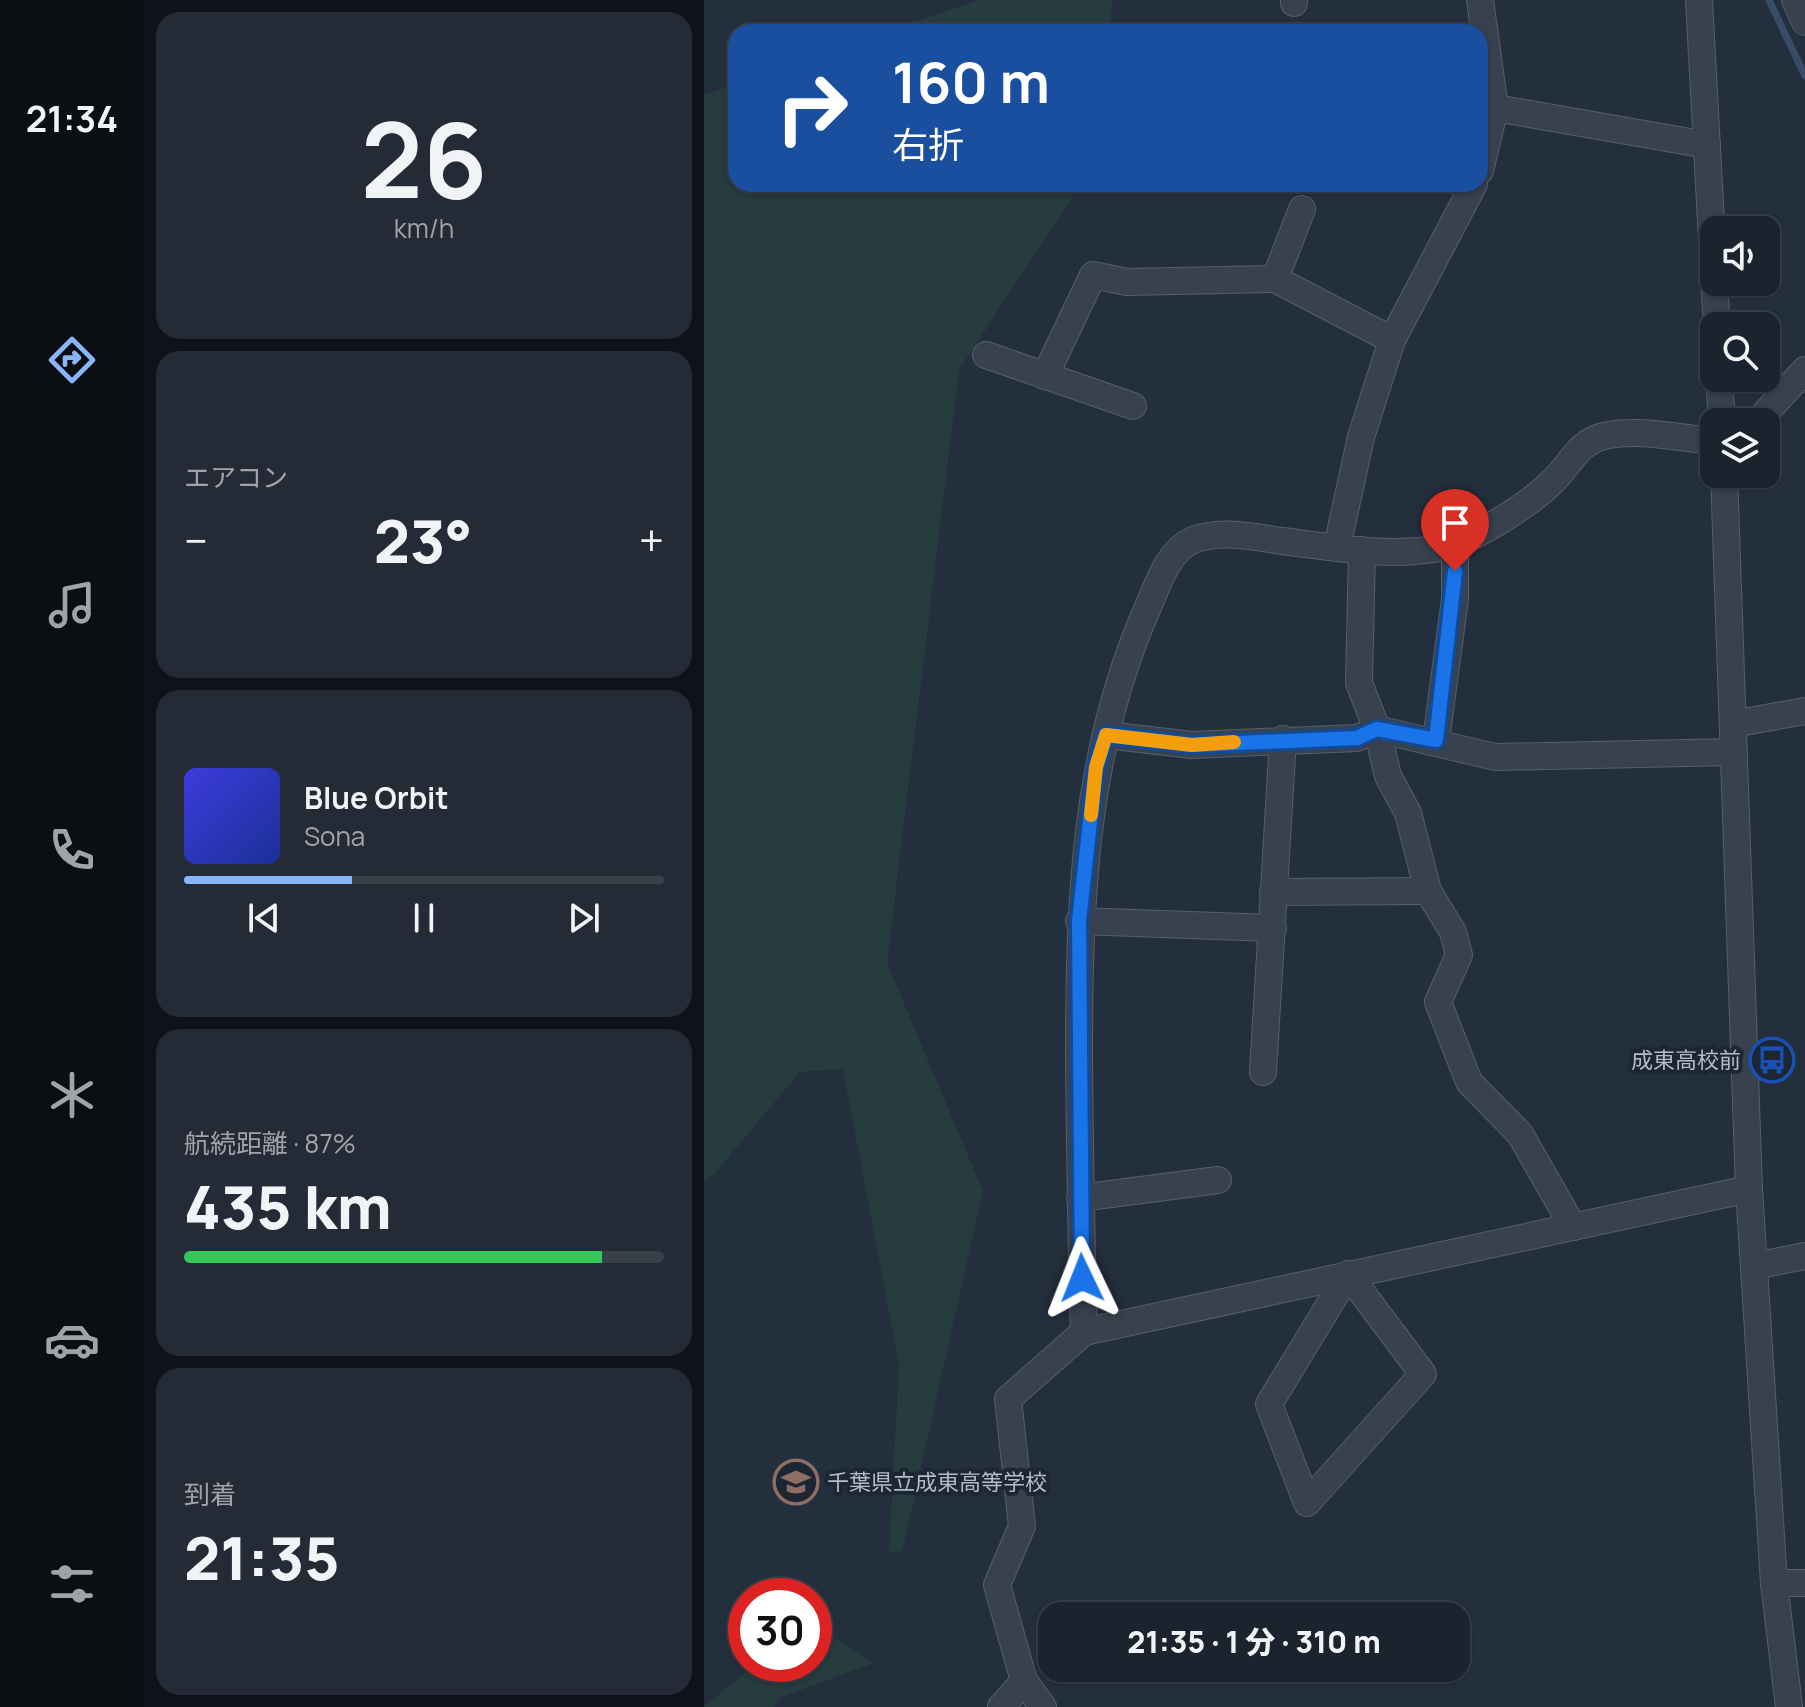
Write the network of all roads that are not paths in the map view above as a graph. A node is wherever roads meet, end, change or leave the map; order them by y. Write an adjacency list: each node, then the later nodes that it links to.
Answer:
1 (1480, 0): 3 (street)
2 (1699, 0): 7 (street)
3 (1483, 24)
4 (1488, 58): 5 (street)
5 (1495, 108): 6 (street); 7 (street)
6 (1488, 137)
7 (1707, 145): 10 (street)
8 (1470, 192): 12 (street)
9 (1302, 209): 11 (street)
10 (1711, 216)
11 (1275, 279): 12 (street); 15 (street)
12 (1392, 340): 21 (street)
13 (986, 355): 15 (street)
14 (1805, 370): 17 (street)
15 (1045, 376): 16 (street)
16 (1133, 406)
17 (1770, 408)
18 (1700, 440): 20 (street)
19 (1725, 488): 23 (street)
20 (1455, 544): 21 (street); 27 (street)
21 (1349, 549): 24 (street); 25 (street)
22 (1805, 711): 23 (street)
23 (1733, 724): 28 (street)
24 (1377, 729): 26 (street); 27 (street); 29 (street)
25 (1106, 735): 26 (street); 31 (street)
26 (1283, 739): 30 (street)
27 (1436, 740): 28 (street)
28 (1733, 752): 35 (street)
29 (1428, 891): 30 (street); 37 (street)
30 (1273, 892): 32 (street)
31 (1079, 921): 32 (street); 36 (street)
32 (1273, 928): 33 (street)
33 (1263, 1072)
34 (1218, 1180): 36 (street)
35 (1749, 1189): 37 (street); 39 (street)
36 (1080, 1198): 41 (street)
37 (1573, 1227): 40 (street)
38 (1805, 1256): 39 (street)
39 (1754, 1266): 42 (street)
40 (1348, 1274): 40 (street); 41 (street)
41 (1084, 1332): 44 (street)
42 (1774, 1583): 43 (street); 47 (street)
43 (1805, 1583)
44 (1024, 1681): 45 (street); 46 (street)
45 (1001, 1707)
46 (1043, 1707)
47 (1789, 1707)

